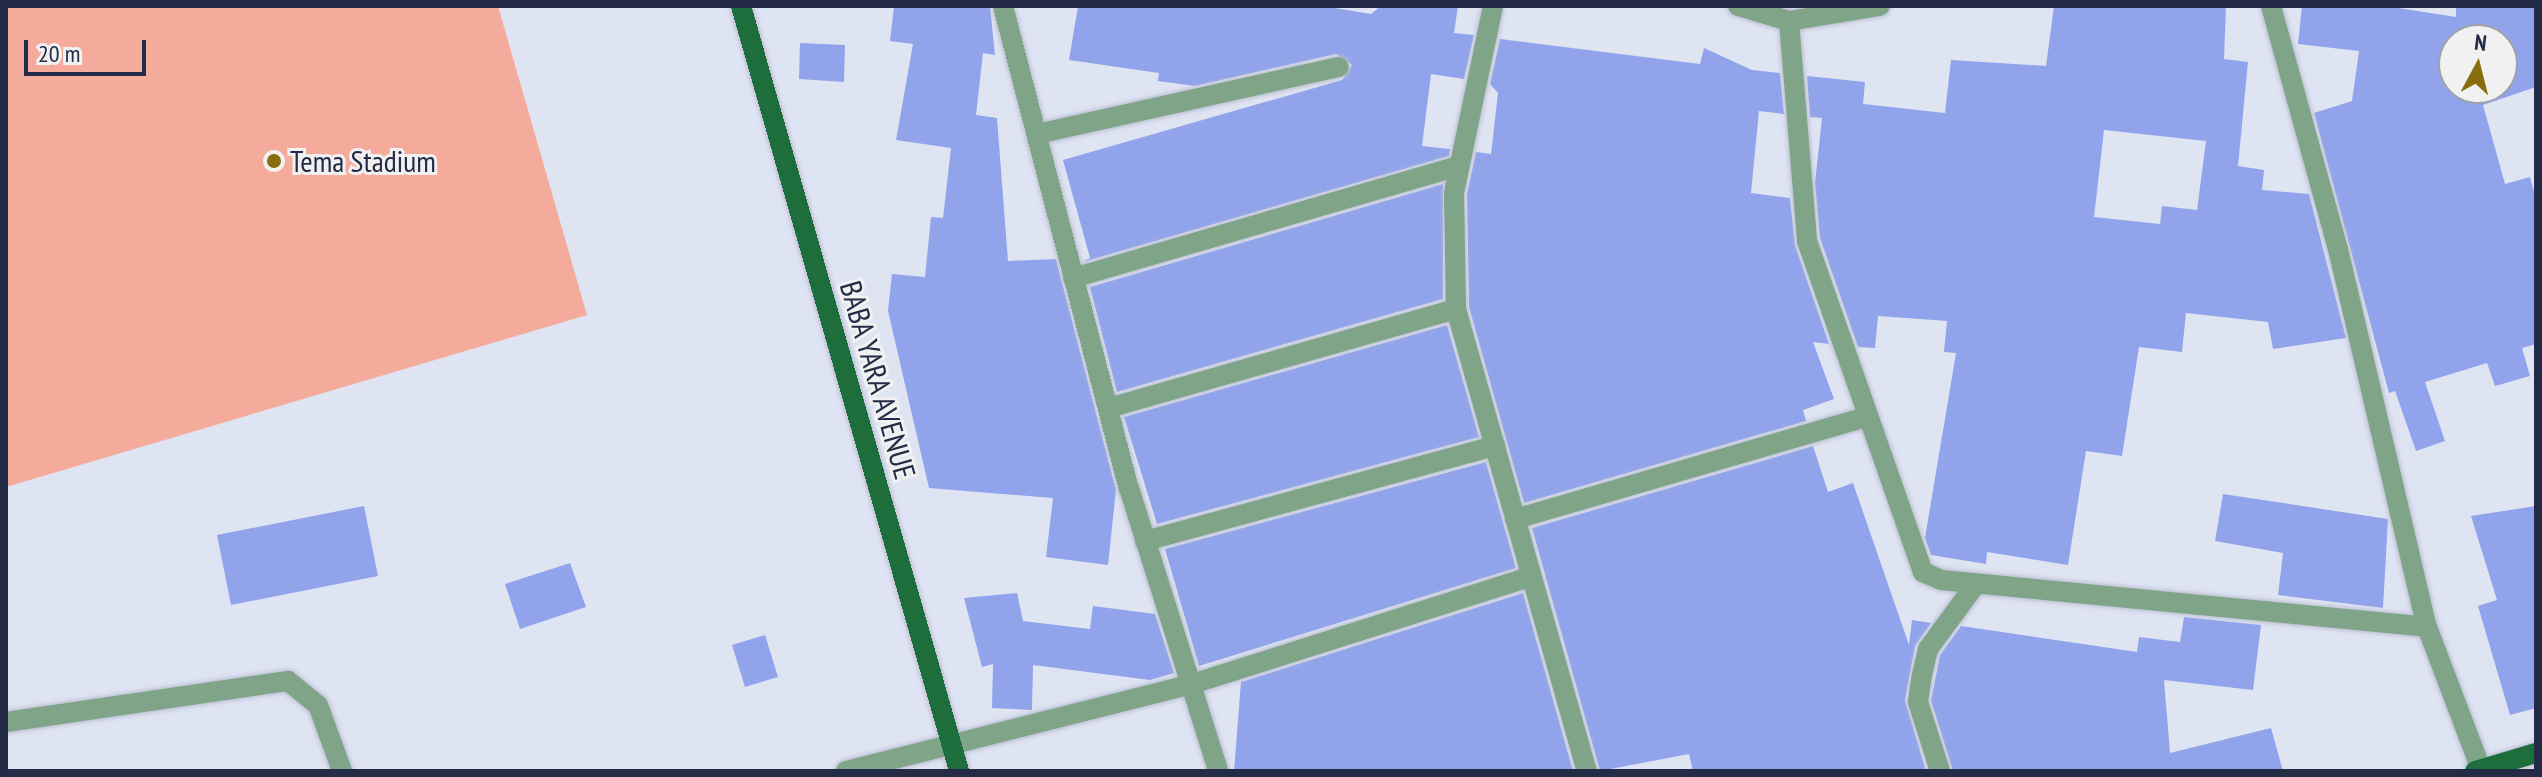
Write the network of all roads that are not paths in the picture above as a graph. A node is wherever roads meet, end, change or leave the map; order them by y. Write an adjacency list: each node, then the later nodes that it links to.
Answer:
1 (741, 6): 23 (main road, BABA YARA AVENUE)
2 (1003, 6): 9 (street)
3 (1493, 6): 10 (street)
4 (1738, 6): 7 (street)
5 (1880, 6): 7 (street)
6 (2271, 6): 20 (street)
7 (1789, 21): 14 (street)
8 (1339, 67): 9 (street)
9 (1041, 133): 11 (street)
10 (1459, 166): 11 (street); 12 (street)
11 (1073, 278): 13 (street)
12 (1456, 309): 13 (street); 15 (street)
13 (1112, 407): 17 (street)
14 (1865, 417): 16 (street); 19 (street)
15 (1495, 446): 16 (street); 17 (street)
16 (1515, 519): 18 (street)
17 (1145, 541): 21 (street)
18 (1530, 577): 21 (street); 30 (street)
19 (1976, 584): 20 (street); 31 (street)
20 (2427, 627): 25 (street)
21 (1189, 685): 23 (street); 29 (street)
22 (6, 722): 26 (street)
23 (950, 742): 27 (street); 28 (main road, BABA YARA AVENUE)
24 (2536, 753): 25 (main road)
25 (2478, 770)
26 (342, 771)
27 (846, 771)
28 (959, 771)
29 (1218, 771)
30 (1587, 771)
31 (1940, 771)

